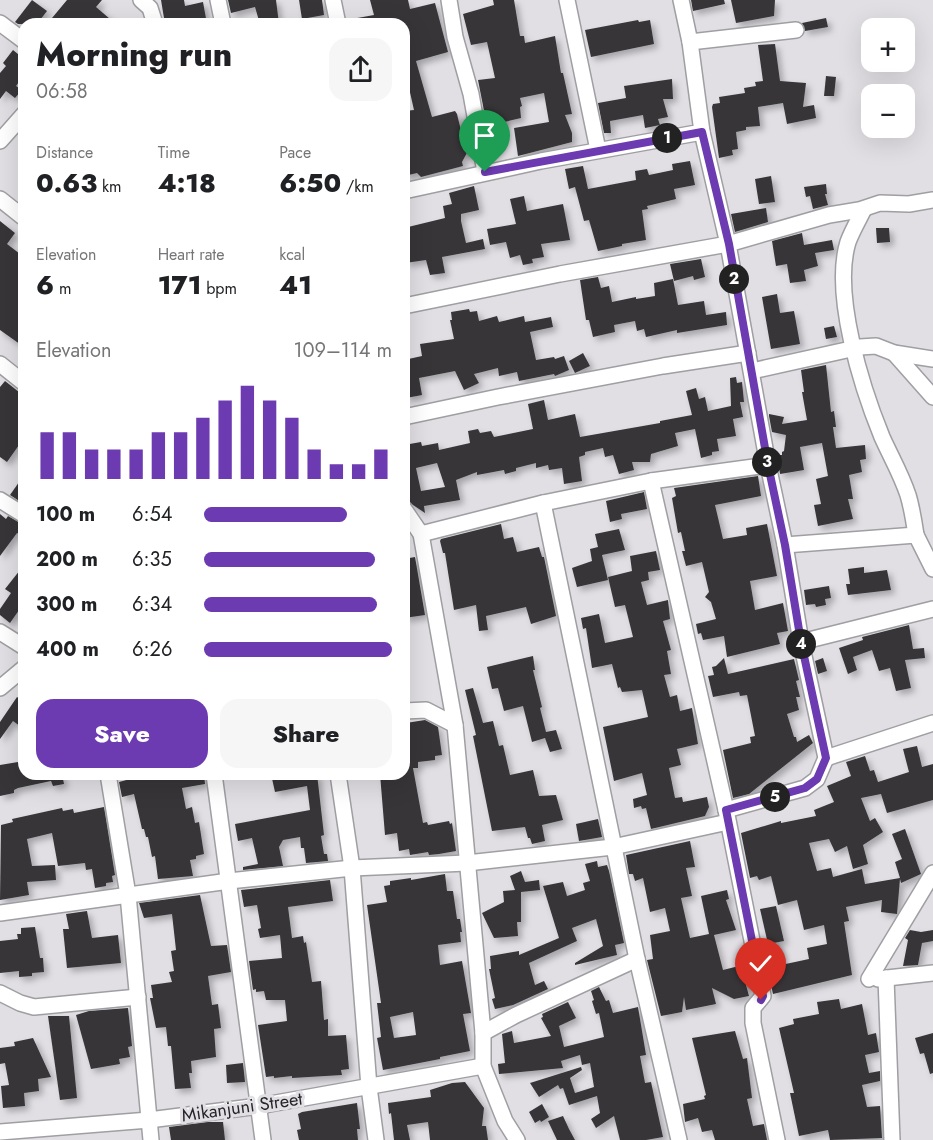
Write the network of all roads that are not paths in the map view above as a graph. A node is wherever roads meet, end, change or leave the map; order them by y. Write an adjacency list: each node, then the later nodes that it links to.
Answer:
1 (141, 0): 7 (street)
2 (218, 0): 8 (street)
3 (333, 0): 9 (street)
4 (449, 0): 18 (street)
5 (567, 0): 17 (street)
6 (681, 0): 13 (street)
7 (153, 18)
8 (222, 18)
9 (337, 18)
10 (0, 23): 12 (street)
11 (796, 30): 13 (street)
12 (18, 36)
13 (690, 42): 15 (street)
14 (18, 121): 16 (street)
15 (702, 132): 17 (street); 24 (street)
16 (0, 141)
17 (598, 150): 18 (street)
18 (485, 172): 19 (street)
19 (410, 190)
20 (0, 199): 23 (street)
21 (933, 201): 22 (street)
22 (864, 209): 24 (street); 26 (street)
23 (18, 213)
24 (729, 244): 25 (street); 27 (street)
25 (410, 305)
26 (864, 347): 28 (street); 31 (street); 42 (street)
27 (748, 353): 31 (street); 34 (street)
28 (894, 353): 29 (street); 33 (street)
29 (933, 359)
30 (0, 364): 32 (street)
31 (752, 371): 35 (street)
32 (18, 378)
33 (933, 397)
34 (410, 416)
35 (768, 465): 36 (street); 43 (street)
36 (651, 481): 38 (street); 58 (street)
37 (0, 500): 39 (street)
38 (543, 503): 41 (street); 59 (street)
39 (18, 511)
40 (410, 517): 41 (street)
41 (421, 534): 53 (street)
42 (916, 535): 43 (street); 44 (street)
43 (785, 545): 47 (street)
44 (933, 569)
45 (933, 609): 47 (street)
46 (0, 632): 48 (street)
47 (801, 642): 54 (street)
48 (18, 643)
49 (18, 674): 50 (street)
50 (0, 688)
51 (410, 711): 53 (street)
52 (933, 723): 54 (street)
53 (455, 725): 60 (street)
54 (826, 758): 58 (street)
55 (109, 780): 64 (street)
56 (215, 780): 63 (street)
57 (339, 780): 61 (street)
58 (727, 816): 59 (street); 82 (street)
59 (613, 847): 60 (street); 66 (street)
60 (467, 862): 61 (street); 71 (street)
61 (352, 868): 63 (street); 73 (street)
62 (933, 873): 68 (street)
63 (229, 881): 64 (street); 74 (street)
64 (128, 895): 65 (street); 70 (street)
65 (0, 913)
66 (637, 959): 71 (street); 81 (street)
67 (933, 973): 68 (street)
68 (886, 978): 83 (street)
69 (0, 993): 70 (street)
70 (138, 998): 75 (street)
71 (483, 1033): 72 (street)
72 (483, 1066): 73 (street, Mikanjuni Street); 80 (street)
73 (369, 1087): 74 (street, Mikanjuni Street); 79 (street)
74 (260, 1106): 75 (street, Mikanjuni Street); 78 (street)
75 (149, 1120): 76 (street, Mikanjuni Street); 77 (street)
76 (3, 1135)
77 (152, 1140)
78 (263, 1140)
79 (376, 1140)
80 (517, 1140)
81 (679, 1140)
82 (777, 1140)
83 (892, 1140)

